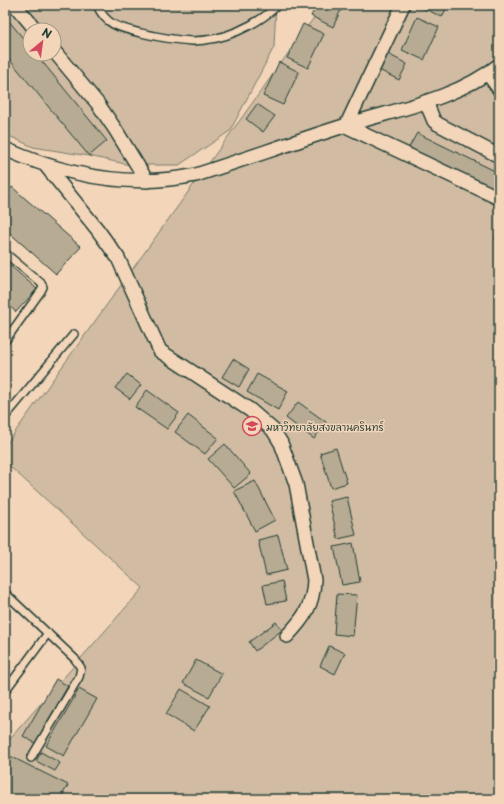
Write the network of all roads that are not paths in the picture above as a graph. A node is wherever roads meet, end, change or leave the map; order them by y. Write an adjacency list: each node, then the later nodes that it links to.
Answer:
1 (15, 5): 5 (street)
2 (97, 5): 3 (lane)
3 (278, 5)
4 (403, 5): 11 (street)
5 (29, 22)
6 (62, 61): 15 (street)
7 (499, 65): 8 (street)
8 (488, 74): 9 (street); 10 (street)
9 (499, 89)
10 (426, 102): 11 (street); 13 (street)
11 (346, 126): 15 (street); 16 (street)
12 (5, 150): 14 (street)
13 (499, 156)
14 (46, 166): 15 (street); 23 (street)
15 (147, 181)
16 (499, 198)
17 (5, 253): 19 (lane)
18 (74, 334): 20 (lane)
19 (5, 341)
20 (5, 417)
21 (5, 593): 22 (lane)
22 (48, 633): 24 (lane); 25 (lane)
23 (287, 636)
24 (5, 691)
25 (31, 758)

